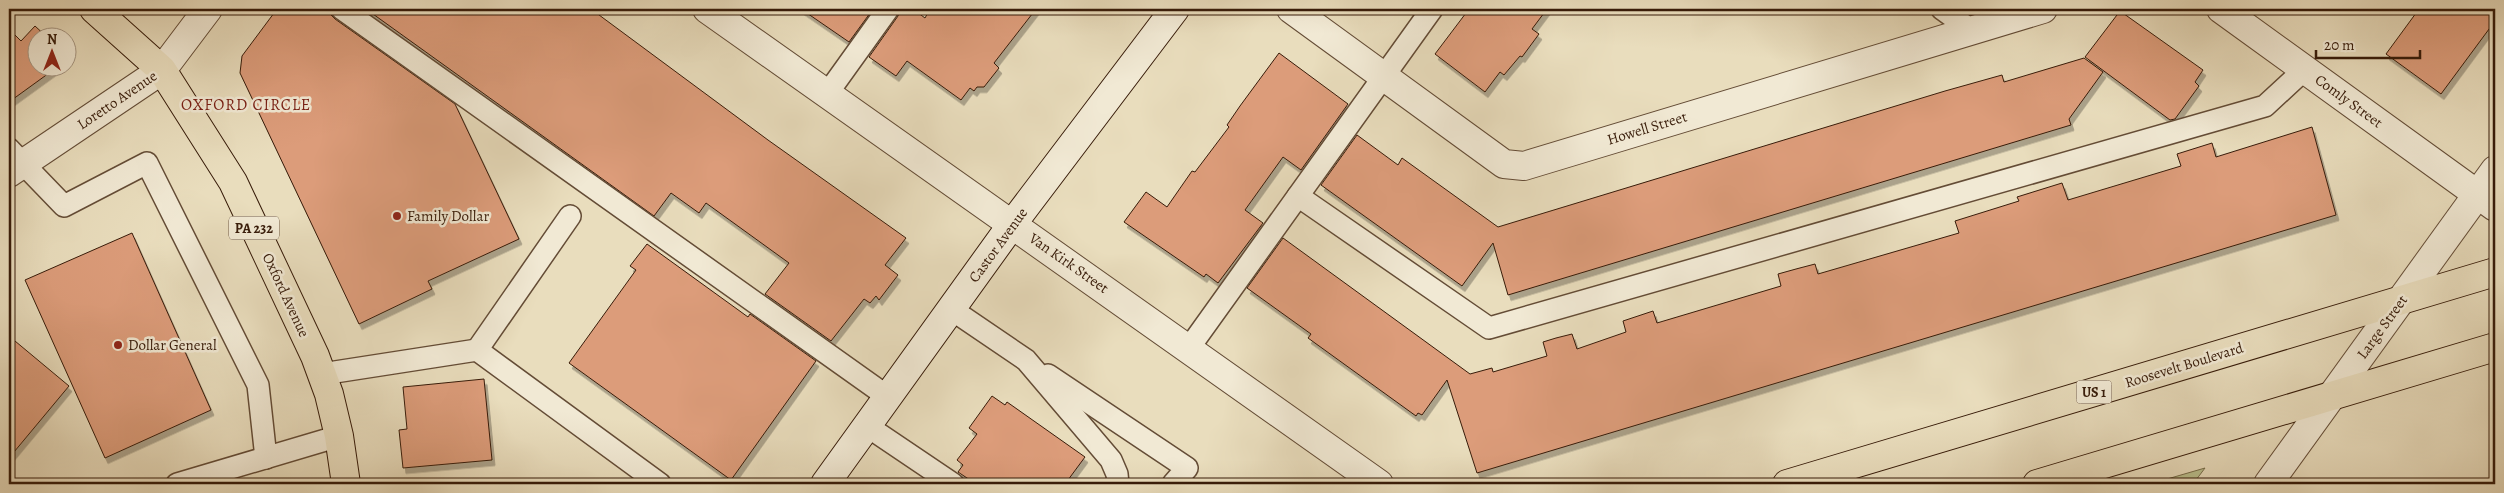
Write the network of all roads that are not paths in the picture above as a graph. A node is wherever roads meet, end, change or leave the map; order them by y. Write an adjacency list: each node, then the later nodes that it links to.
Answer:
1 (94, 9): 14 (main road, Oxford Avenue / PA 232)
2 (208, 9): 14 (street, Loretto Avenue)
3 (342, 9): 32 (lane)
4 (707, 9): 16 (street, Van Kirk Street)
5 (888, 9): 16 (lane)
6 (1175, 9): 22 (street, Castor Avenue)
7 (1291, 9): 15 (street, Howell Street)
8 (1432, 9): 15 (lane)
9 (1942, 9): 12 (lane)
10 (2043, 9): 12 (street, Howell Street)
11 (2225, 10): 13 (street, Comly Street)
12 (1971, 30): 15 (street, Howell Street)
13 (2305, 69): 19 (lane); 20 (street, Comly Street)
14 (162, 70): 17 (street, Loretto Avenue); 30 (main road, Oxford Avenue / PA 232)
15 (1383, 76): 19 (lane)
16 (828, 94): 22 (street, Van Kirk Street)
17 (14, 162): 35 (lane)
18 (2495, 170): 20 (street, Large Street)
19 (1298, 196): 27 (lane)
20 (2487, 200): 24 (street, Large Street)
21 (570, 216): 28 (lane)
22 (1014, 224): 25 (street, Castor Avenue); 27 (street, Van Kirk Street)
23 (2495, 272): 24 (main road, Roosevelt Boulevard / US 1)
24 (2401, 300): 31 (street, Large Street); 44 (main road, Roosevelt Boulevard / US 1)
25 (951, 310): 29 (lane); 32 (street, Castor Avenue)
26 (2495, 347): 31 (main road)
27 (1189, 348): 43 (street, Van Kirk Street)
28 (477, 350): 30 (lane); 38 (lane)
29 (1026, 360): 41 (lane); 42 (lane)
30 (322, 374): 34 (main road, Oxford Avenue / PA 232)
31 (2332, 396): 45 (main road); 46 (street, Large Street)
32 (888, 397): 33 (street, Castor Avenue)
33 (867, 426): 39 (street, Castor Avenue); 40 (lane)
34 (339, 436): 35 (lane); 37 (main road, Oxford Avenue / PA 232)
35 (266, 458): 36 (lane)
36 (177, 484)
37 (346, 484)
38 (660, 484)
39 (825, 484)
40 (953, 484)
41 (1118, 484)
42 (1173, 484)
43 (1379, 484)
44 (1787, 484)
45 (2037, 484)
46 (2268, 484)

